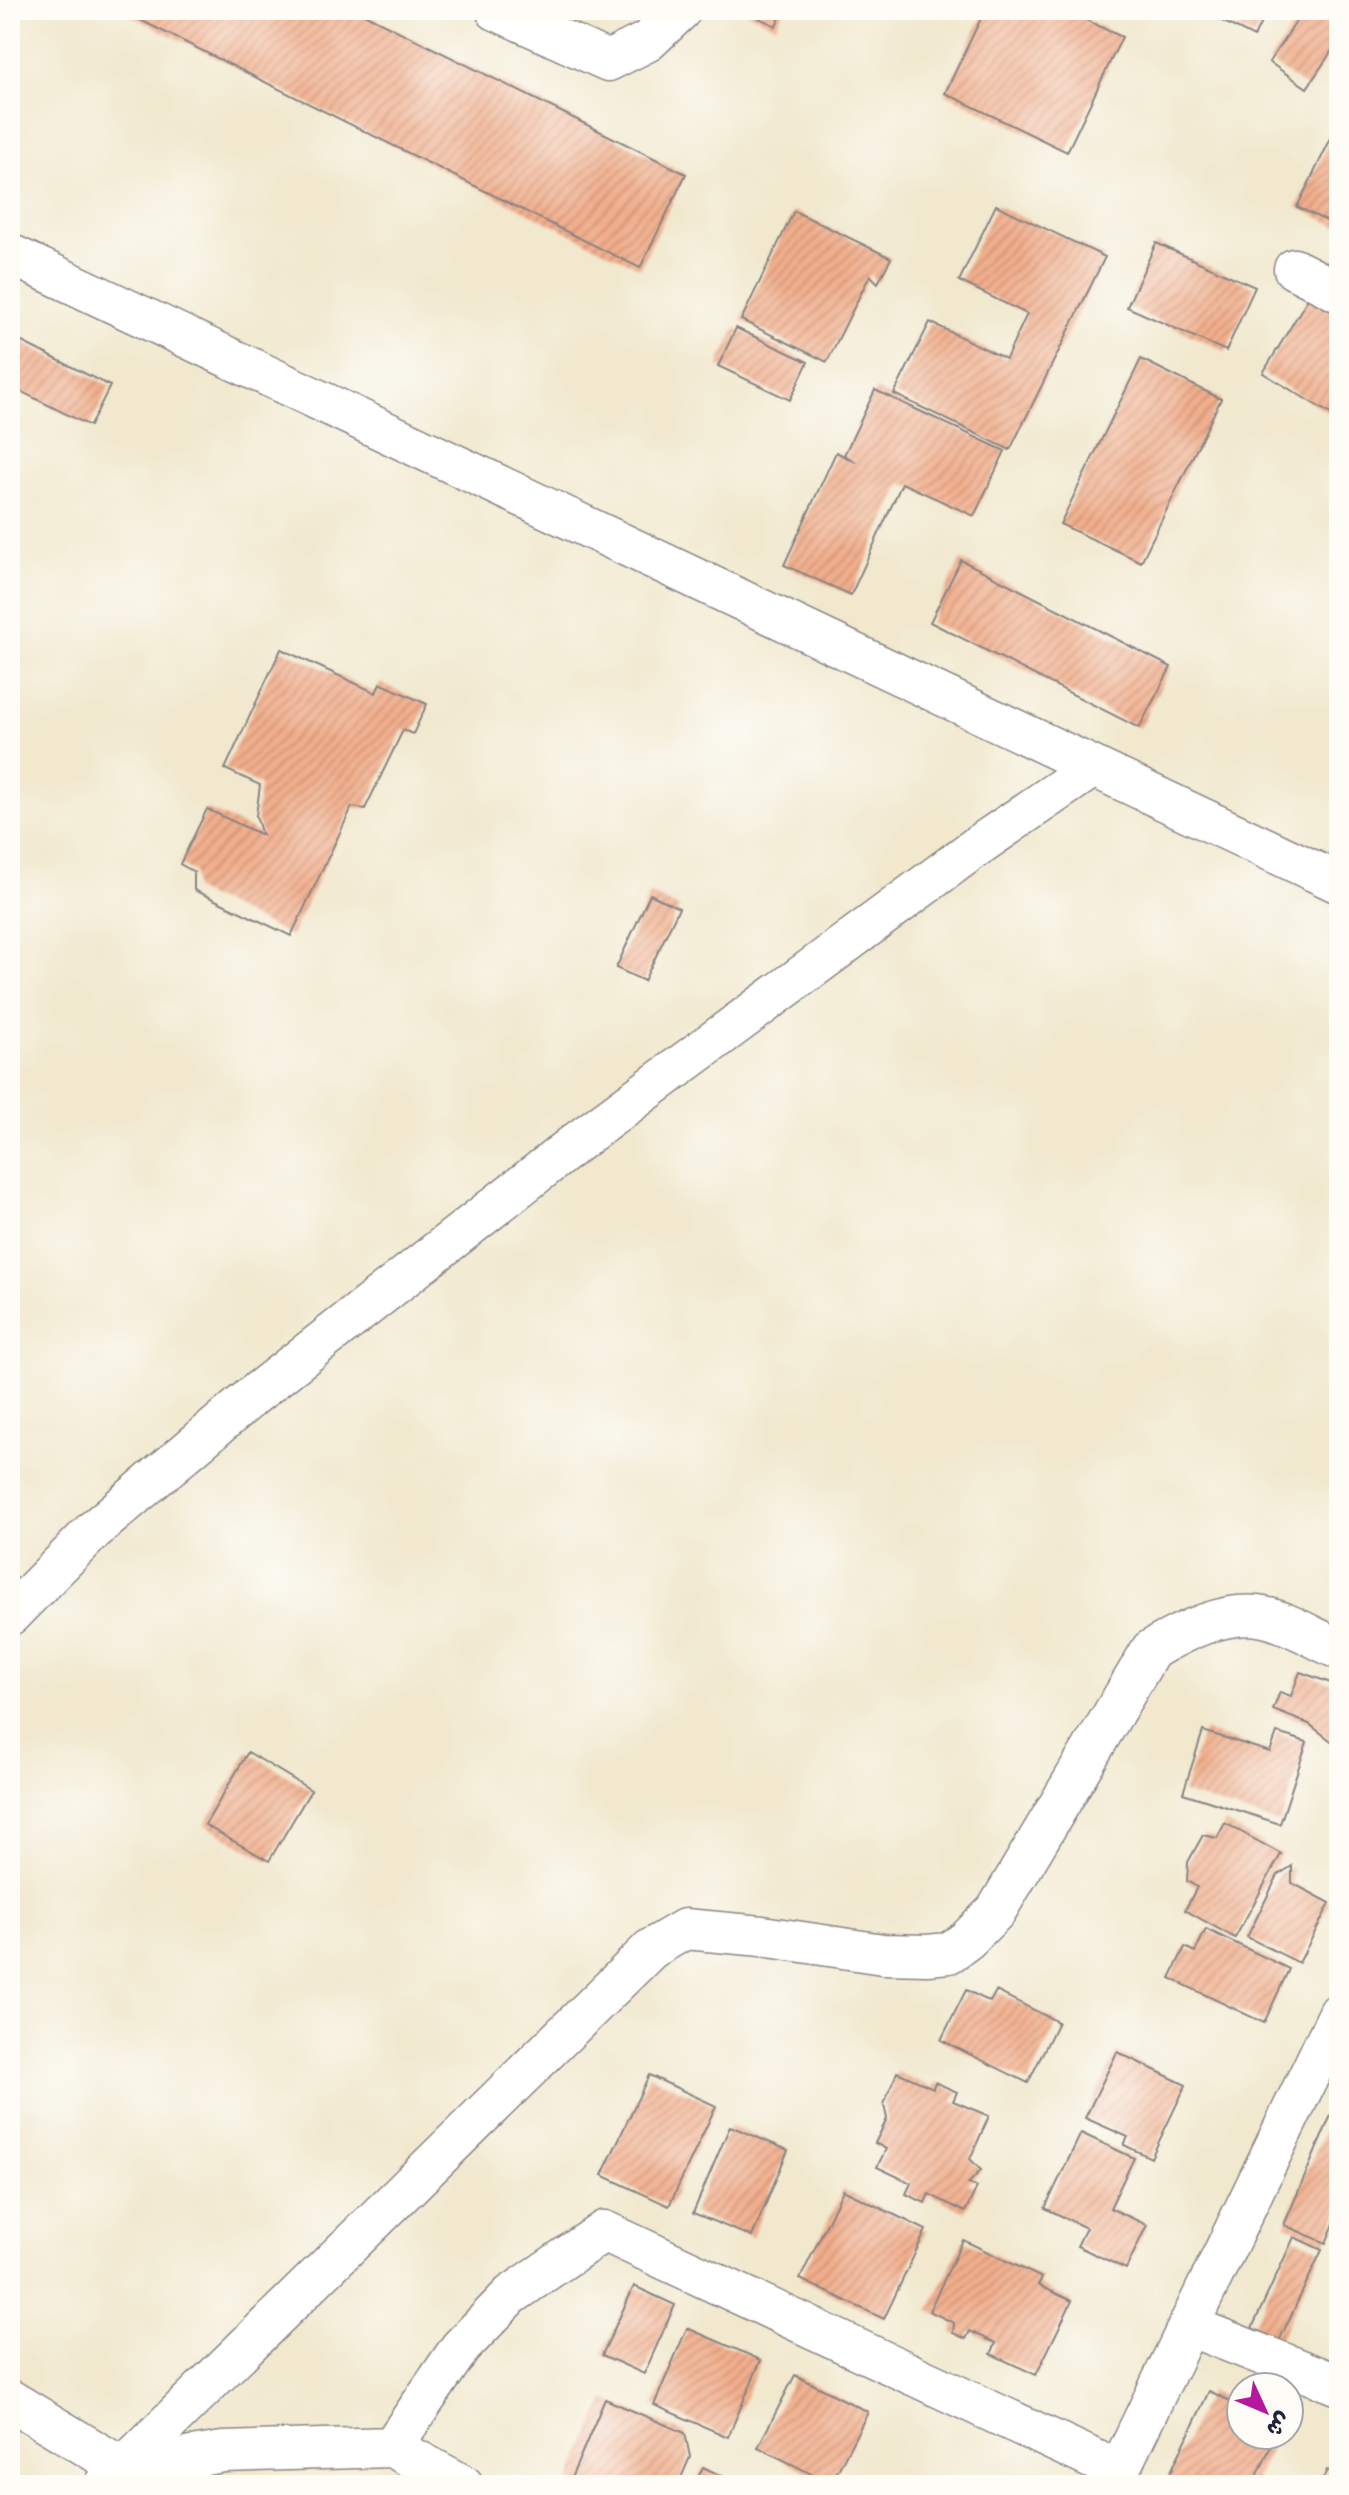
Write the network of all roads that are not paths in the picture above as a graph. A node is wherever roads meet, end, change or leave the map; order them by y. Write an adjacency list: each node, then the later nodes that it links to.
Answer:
1 (496, 10): 2 (street)
2 (681, 10)
3 (10, 254): 6 (street)
4 (1294, 269): 5 (street)
5 (1339, 292)
6 (1093, 767): 7 (street); 8 (street)
7 (1339, 883)
8 (10, 1615)
9 (1339, 1649): 16 (street)
10 (1339, 2013): 11 (street)
11 (1328, 2063): 12 (street)
12 (1189, 2326): 13 (street); 17 (street)
13 (1339, 2385)
14 (10, 2400): 16 (street)
15 (392, 2447): 16 (street); 17 (street); 18 (street)
16 (114, 2477)
17 (1115, 2478)
18 (463, 2485)

